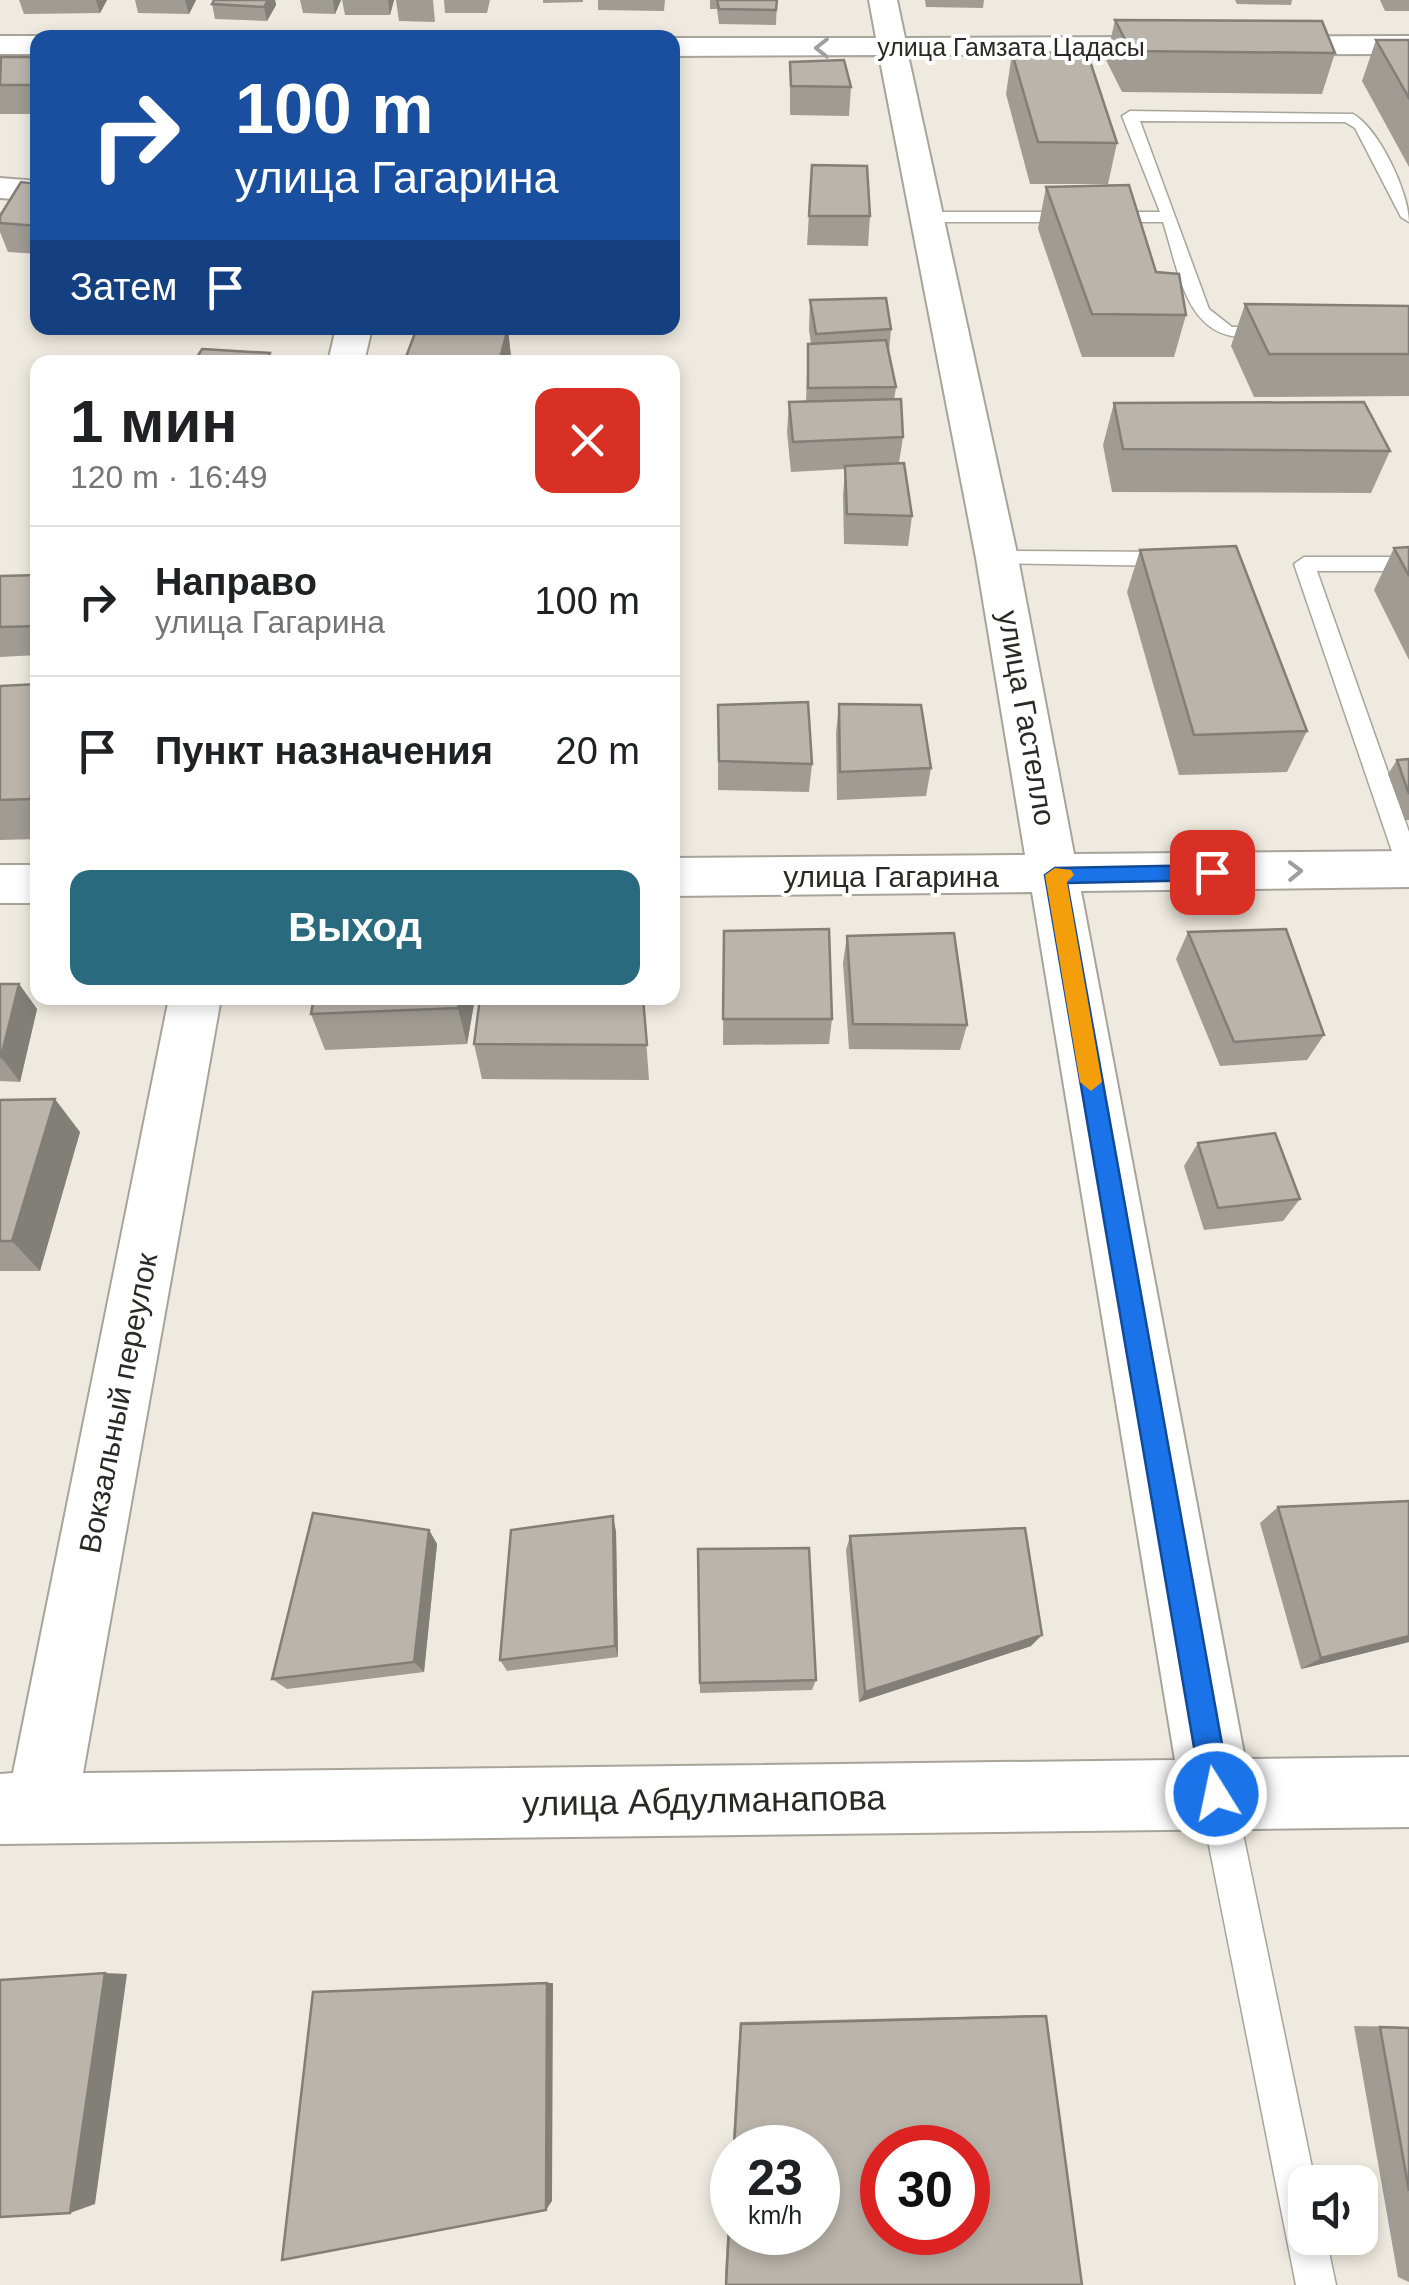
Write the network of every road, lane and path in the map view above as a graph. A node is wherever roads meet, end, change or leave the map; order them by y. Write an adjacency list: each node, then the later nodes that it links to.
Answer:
1 (883, 0): 6 (street, улица Гастелло)
2 (0, 45): 4 (street)
3 (1409, 45): 6 (street, улица Гамзата Цадасы)
4 (30, 46)
5 (680, 47): 6 (street, улица Гамзата Цадасы, one-way to 5)
6 (892, 48): 9 (street, улица Гастелло)
7 (0, 188): 8 (street)
8 (30, 190)
9 (924, 217): 10 (lane); 13 (street, улица Гастелло)
10 (1170, 217): 11 (lane); 12 (lane)
11 (1409, 217)
12 (1300, 330)
13 (997, 558): 14 (lane); 17 (street, улица Гастелло)
14 (1186, 559)
15 (1409, 564): 16 (lane)
16 (1409, 868): 17 (street, улица Гагарина, one-way to 16)
17 (1055, 875): 18 (street, улица Гагарина); 23 (street, улица Гастелло)
18 (680, 877)
19 (0, 884): 20 (street)
20 (30, 884)
21 (193, 1005): 24 (street, Вокзальный переулок)
22 (1409, 1792): 23 (street, улица Абдулманапова)
23 (1216, 1794): 24 (street, улица Абдулманапова); 25 (lane)
24 (21, 1809)
25 (1292, 2165)
26 (1310, 2255): 27 (lane)
27 (1316, 2285)

